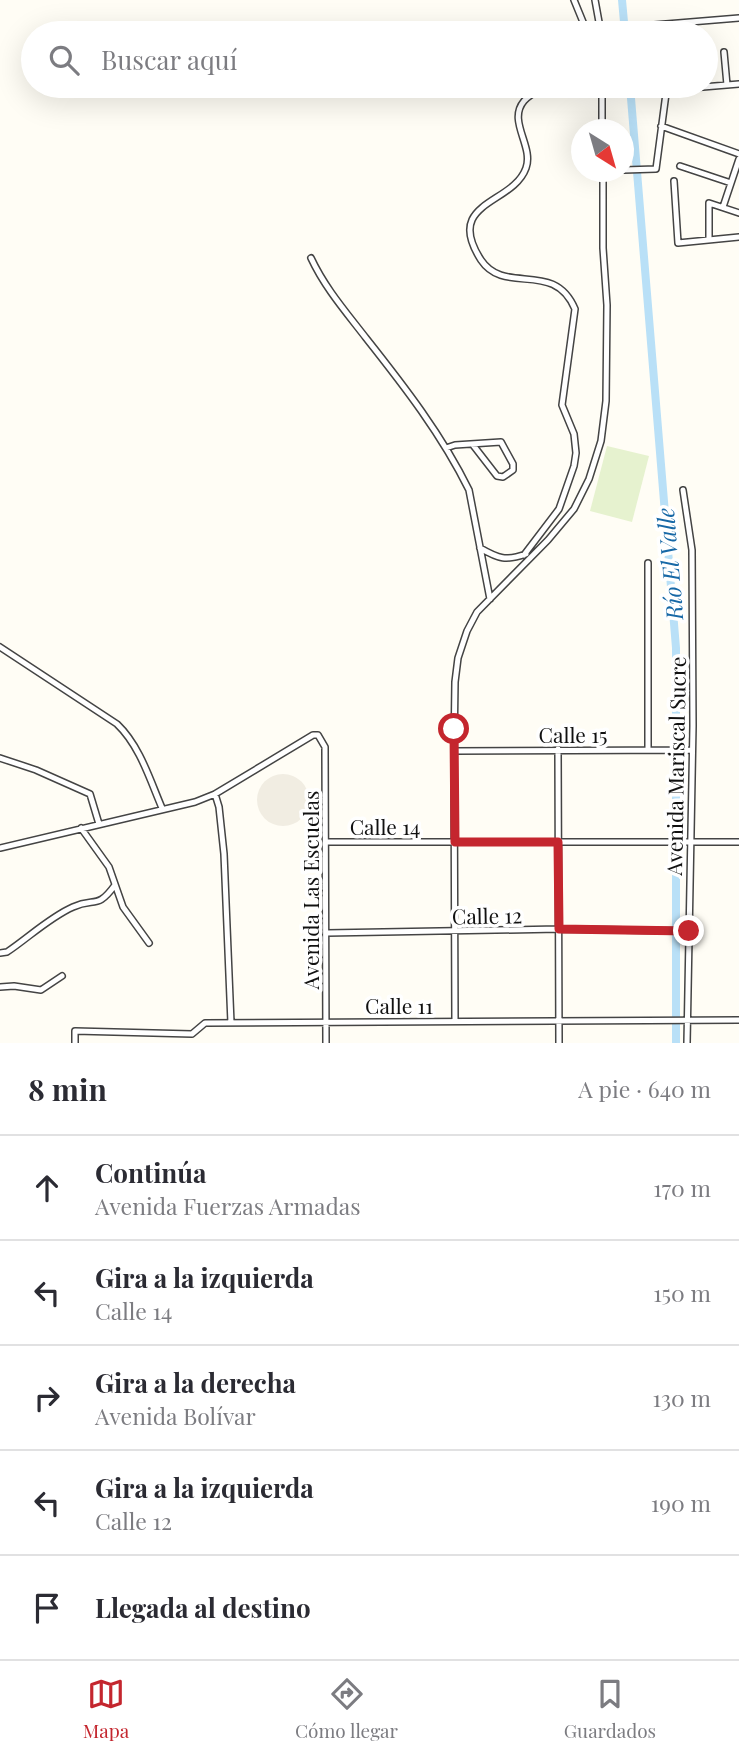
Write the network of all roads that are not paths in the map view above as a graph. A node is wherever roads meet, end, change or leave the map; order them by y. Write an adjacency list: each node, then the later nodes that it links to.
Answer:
1 (574, 0): 4 (street)
2 (595, 0): 5 (street)
3 (739, 18): 6 (street)
4 (583, 21)
5 (599, 21)
6 (703, 21)
7 (724, 52): 9 (street)
8 (739, 84): 9 (street)
9 (727, 85): 10 (street)
10 (718, 86)
11 (527, 98): 32 (street)
12 (602, 98): 14 (street)
13 (665, 98): 15 (street)
14 (602, 119)
15 (661, 126): 16 (street); 18 (street)
16 (739, 156): 21 (street)
17 (680, 166): 21 (street)
18 (634, 170)
19 (674, 181): 25 (street)
20 (603, 182): 31 (street)
21 (731, 183): 22 (street)
22 (723, 207): 23 (street); 25 (street)
23 (739, 214)
24 (739, 237): 25 (street)
25 (709, 240)
26 (311, 258): 28 (street)
27 (473, 445): 27 (street); 28 (street)
28 (446, 448): 30 (street)
29 (683, 490): 38 (street, Avenida Mariscal Sucre)
30 (480, 548): 32 (street); 34 (street)
31 (538, 550): 32 (street); 34 (street)
32 (524, 555)
33 (648, 563): 37 (street)
34 (490, 599): 39 (street)
35 (0, 647): 42 (street)
36 (558, 749): 37 (street, Calle 15); 39 (street, Calle 15); 48 (street)
37 (648, 750): 38 (street, Calle 15)
38 (692, 750): 45 (street, Avenida Mariscal Sucre)
39 (454, 751): 47 (street)
40 (0, 758): 43 (street)
41 (215, 794): 42 (street); 46 (street, Avenida Las Escuelas); 65 (street)
42 (162, 808): 43 (street)
43 (99, 824): 44 (street)
44 (81, 828): 50 (street); 51 (street)
45 (691, 841): 48 (street, Calle 14); 49 (street, Calle 14); 54 (street, Avenida Mariscal Sucre)
46 (326, 842): 47 (street, Calle 14); 55 (street, Avenida Las Escuelas)
47 (455, 842): 48 (street, Calle 14); 53 (street)
48 (558, 842): 52 (street)
49 (739, 842)
50 (0, 848)
51 (115, 885): 56 (street); 57 (street)
52 (559, 929): 53 (street, Calle 12); 54 (street, Calle 12); 61 (street)
53 (455, 931): 55 (street, Calle 12); 64 (street)
54 (689, 931): 60 (street, Avenida Mariscal Sucre)
55 (327, 933): 63 (street, Avenida Las Escuelas)
56 (149, 943)
57 (0, 953)
58 (62, 976): 59 (street)
59 (0, 988)
60 (687, 1019): 61 (street, Calle 11); 62 (street, Calle 11); 69 (street, Avenida Mariscal Sucre)
61 (559, 1020): 64 (street, Calle 11); 68 (street)
62 (739, 1020)
63 (326, 1021): 64 (street, Calle 11); 65 (street, Calle 11); 67 (street, Avenida Las Escuelas)
64 (455, 1021)
65 (231, 1023): 66 (street, Calle 11)
66 (75, 1043)
67 (326, 1043)
68 (559, 1043)
69 (687, 1043)

